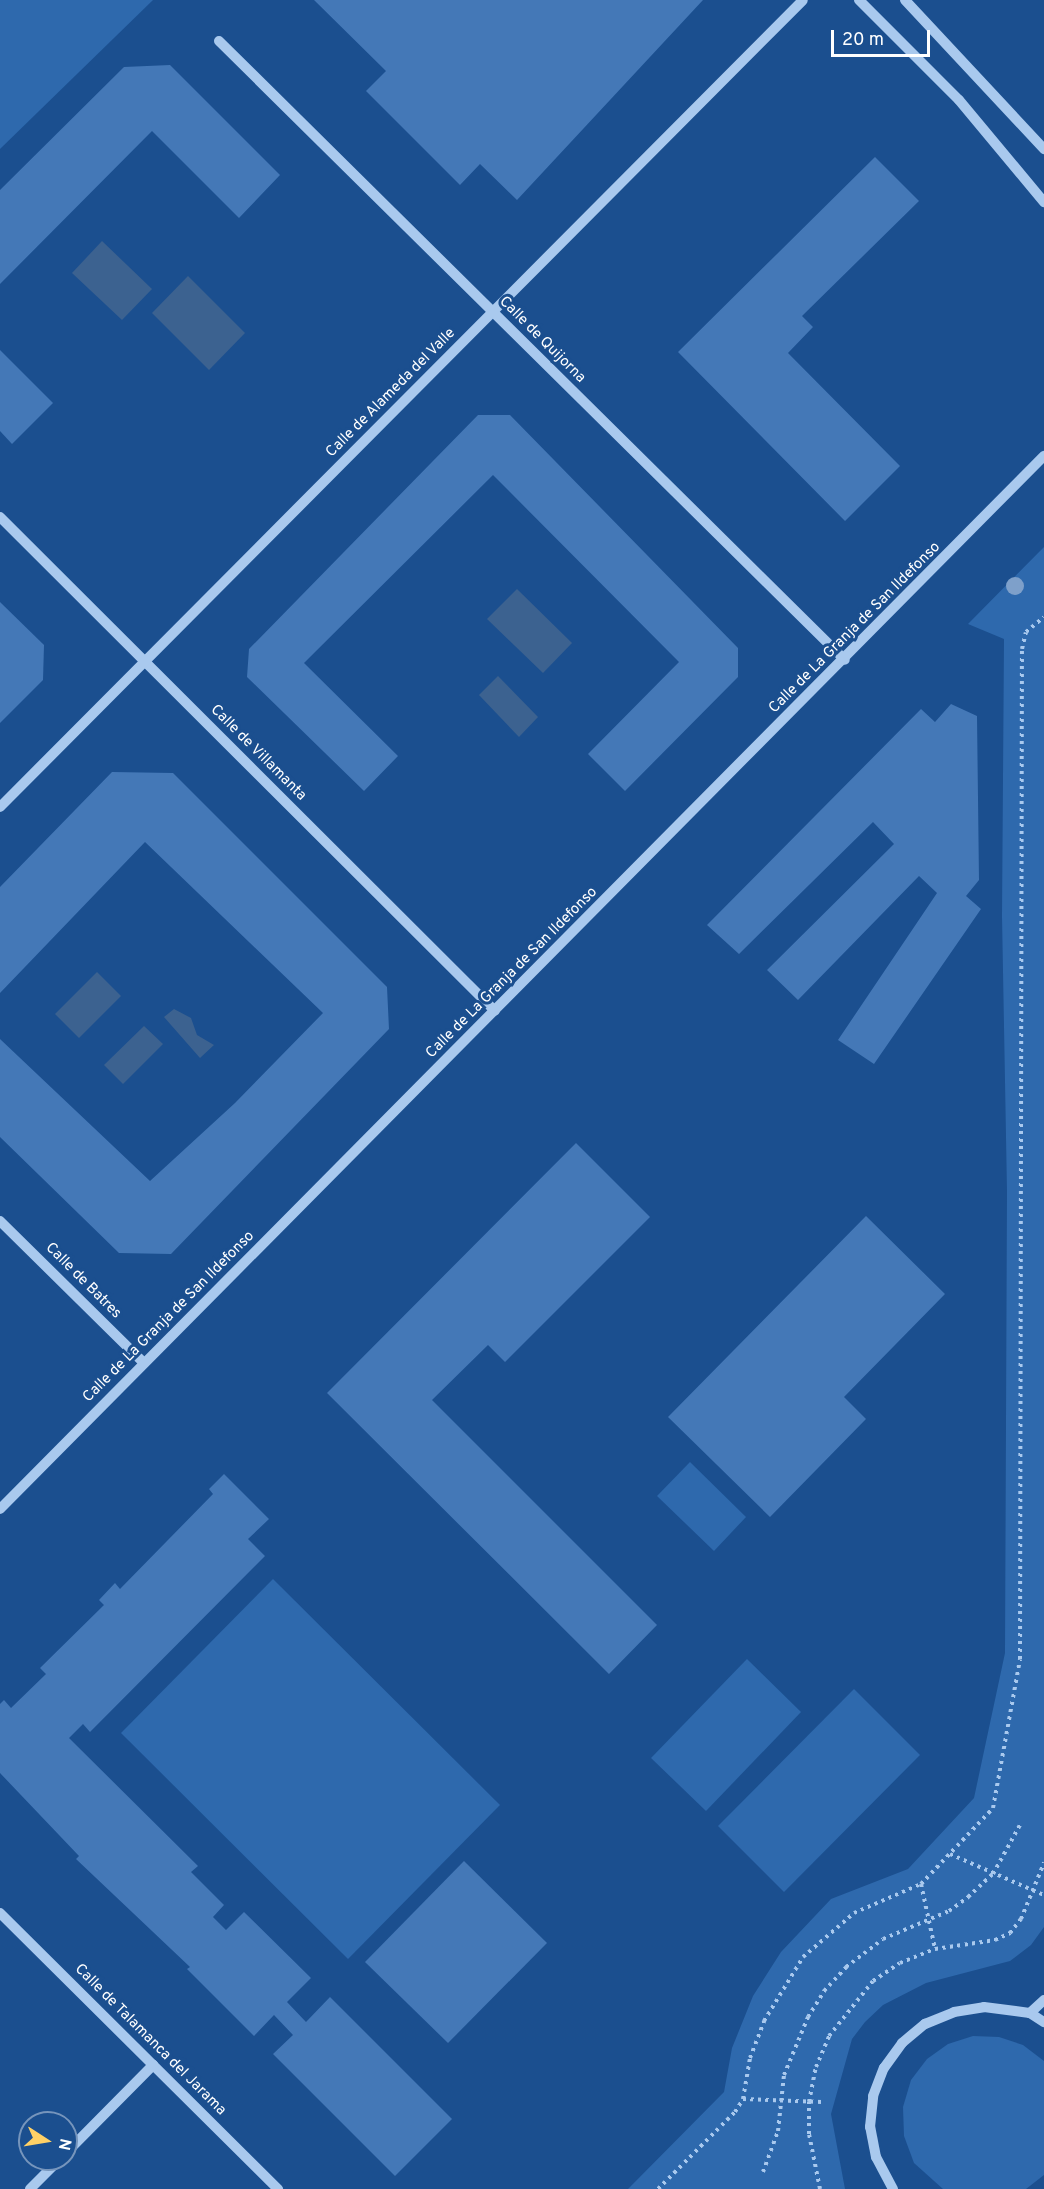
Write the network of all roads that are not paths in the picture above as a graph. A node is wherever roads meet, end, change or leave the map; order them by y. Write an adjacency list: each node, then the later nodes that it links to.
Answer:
1 (803, 0): 7 (street, Calle de Alameda del Valle)
2 (859, 0): 6 (street)
3 (905, 0): 5 (street)
4 (219, 41): 7 (street, Calle de Quijorna)
5 (1044, 149)
6 (1044, 202)
7 (493, 312): 10 (street, Calle de Quijorna); 11 (street, Calle de Alameda del Valle)
8 (1044, 456): 10 (street, Calle de La Granja de San Ildefonso)
9 (0, 517): 11 (street, Calle de Villamanta)
10 (844, 660): 13 (street, Calle de La Granja de San Ildefonso)
11 (146, 661): 12 (street, Calle de Alameda del Valle); 13 (street, Calle de Villamanta)
12 (0, 807)
13 (495, 1011): 15 (street, Calle de La Granja de San Ildefonso)
14 (0, 1221): 15 (street, Calle de Batres)
15 (144, 1363): 16 (street, Calle de La Granja de San Ildefonso)
16 (0, 1509)
17 (0, 1913): 21 (street, Calle de Talamanca del Jarama)
18 (1044, 2000): 19 (street)
19 (1030, 2013): 20 (street); 26 (street)
20 (1044, 2022)
21 (153, 2065): 22 (street); 25 (street, Calle de Talamanca del Jarama)
22 (78, 2141)
23 (48, 2171): 24 (street)
24 (30, 2189)
25 (278, 2189)
26 (893, 2189)

